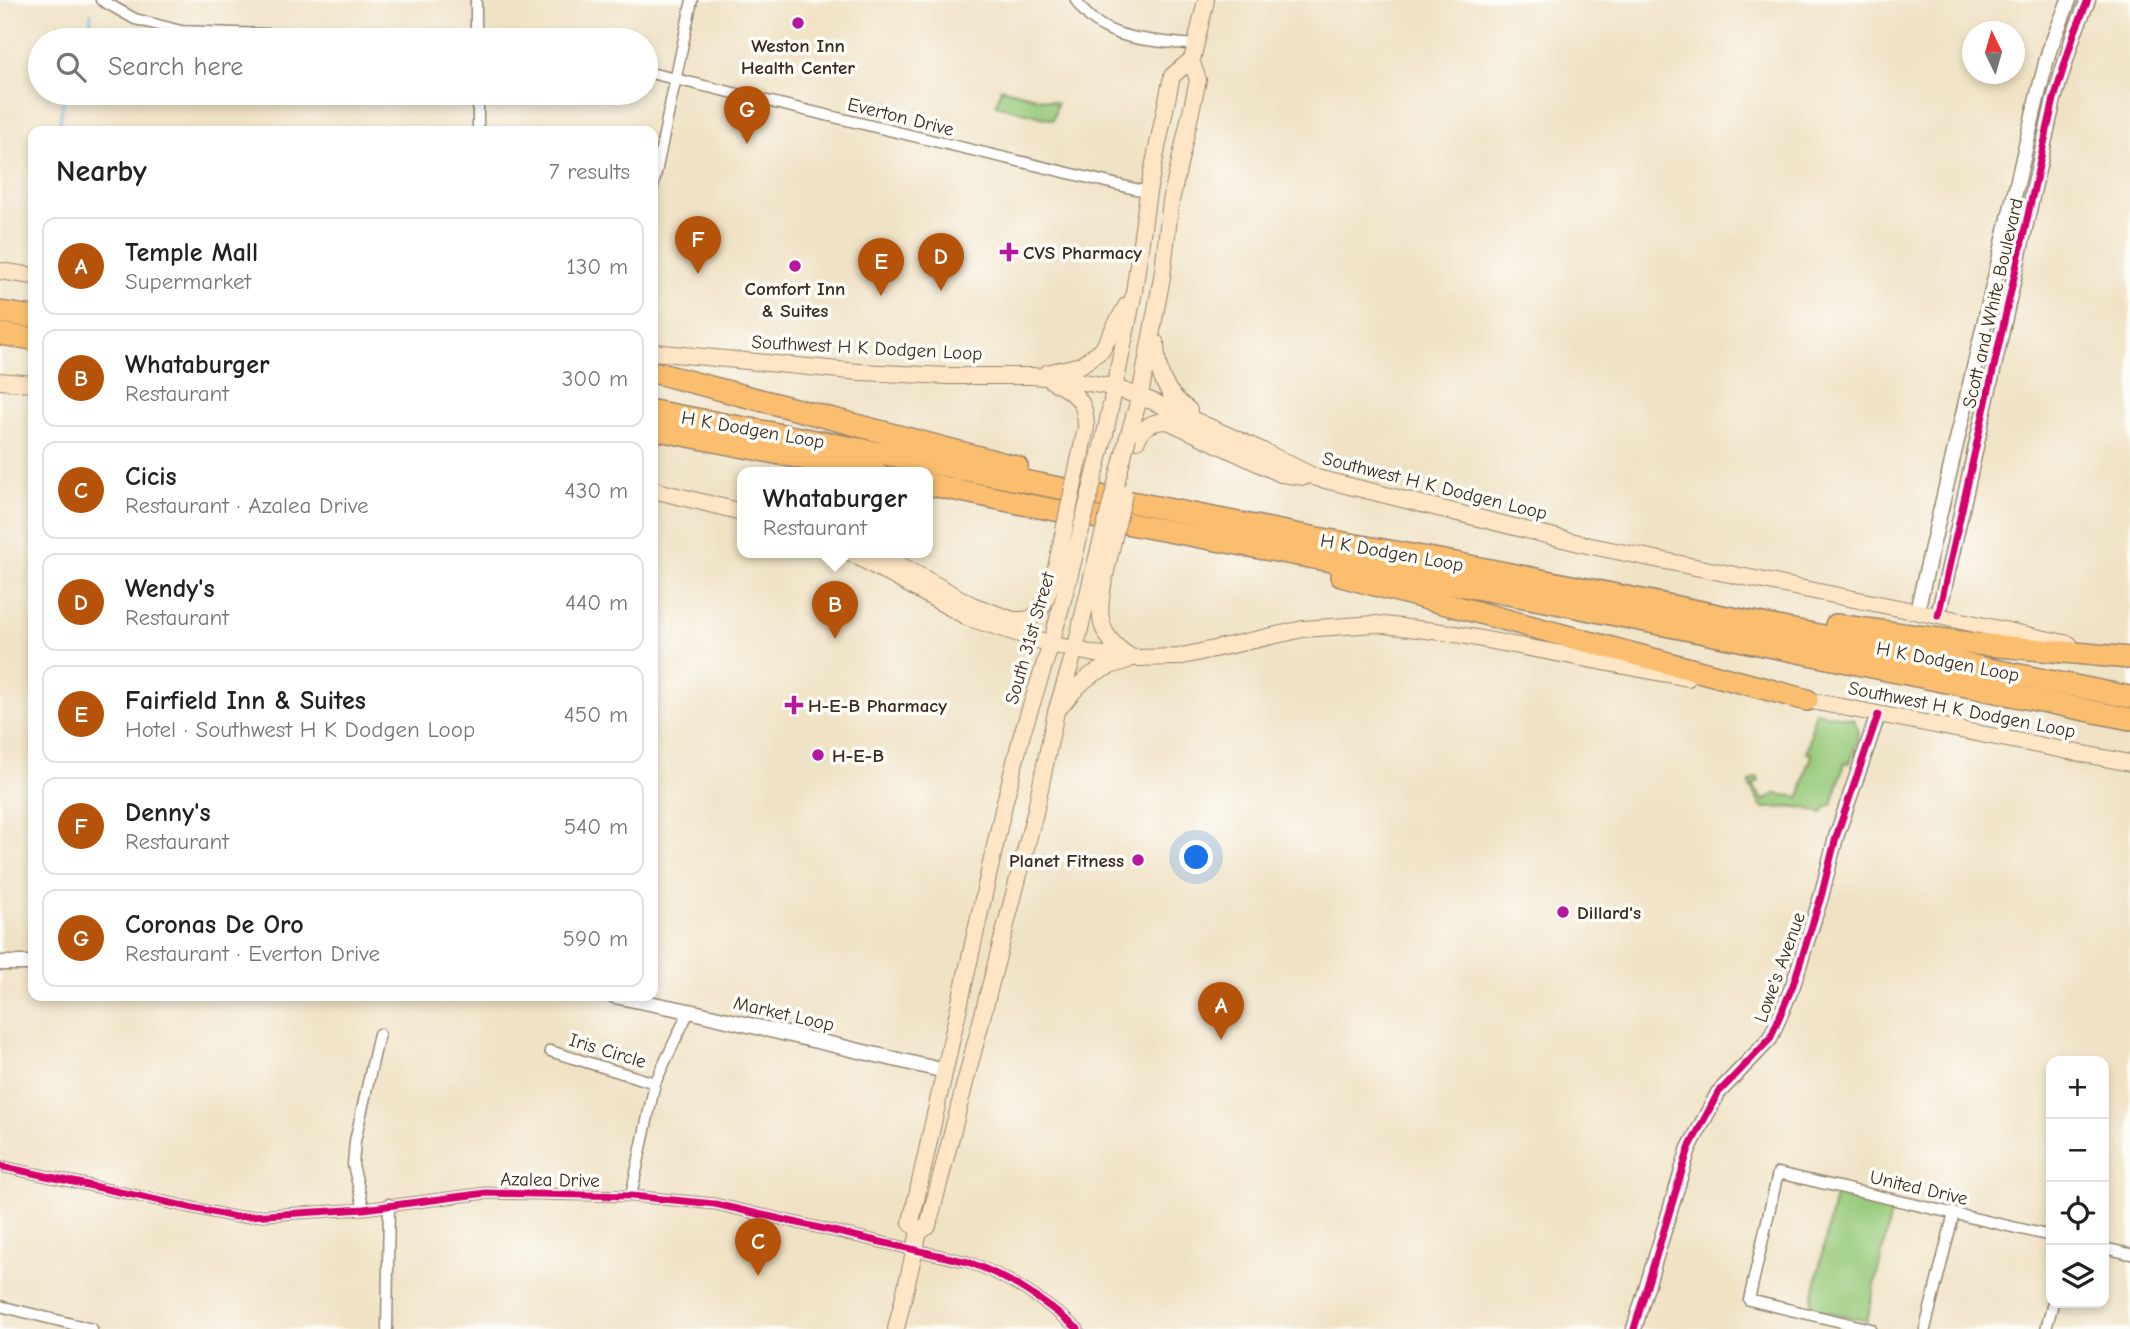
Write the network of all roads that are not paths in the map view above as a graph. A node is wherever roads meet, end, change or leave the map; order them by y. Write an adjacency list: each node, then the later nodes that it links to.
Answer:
1 (101, 0): 8 (street)
2 (476, 0): 9 (street)
3 (692, 0): 12 (street)
4 (1076, 0): 10 (street)
5 (1206, 0): 10 (main road, South 31st Street)
6 (2069, 0): 50 (street, Scott and White Boulevard)
7 (2088, 0): 51 (street, Scott and White Boulevard)
8 (170, 28)
9 (476, 28)
10 (1193, 54): 16 (main road, South 31st Street); 19 (main road, South 31st Street)
11 (658, 75): 12 (street, Everton Drive)
12 (675, 79): 15 (street); 16 (street, Everton Drive)
13 (478, 105): 14 (street)
14 (478, 126)
15 (658, 162)
16 (1148, 192): 20 (main road, South 31st Street)
17 (0, 271): 18 (main road)
18 (28, 275)
19 (1162, 277): 31 (main road, South 31st Street); 34 (main road)
20 (1134, 292): 27 (main road); 30 (main road, South 31st Street)
21 (0, 312): 22 (highway)
22 (28, 316)
23 (0, 334): 24 (highway)
24 (28, 338)
25 (658, 352): 27 (main road, Southwest H K Dodgen Loop)
26 (658, 373): 44 (highway)
27 (1038, 376): 30 (main road, Southwest H K Dodgen Loop); 47 (main road, bridge)
28 (0, 381): 29 (main road)
29 (28, 384)
30 (1113, 387): 31 (main road, Southwest H K Dodgen Loop); 47 (main road, South 31st Street, bridge)
31 (1140, 396): 34 (main road, Southwest H K Dodgen Loop); 35 (main road, South 31st Street)
32 (658, 412): 44 (highway, H K Dodgen Loop)
33 (658, 430): 38 (highway, H K Dodgen Loop)
34 (1217, 430): 39 (main road, Southwest H K Dodgen Loop)
35 (1132, 439): 39 (main road); 48 (main road, South 31st Street, bridge)
36 (658, 446): 37 (highway)
37 (832, 467)
38 (847, 467)
39 (1317, 478): 50 (main road, Southwest H K Dodgen Loop)
40 (933, 485): 42 (highway, H K Dodgen Loop)
41 (658, 491): 43 (main road)
42 (1028, 505): 57 (highway); 60 (highway, H K Dodgen Loop)
43 (737, 511)
44 (1294, 534): 49 (highway, H K Dodgen Loop)
45 (863, 558): 52 (main road, Southwest H K Dodgen Loop)
46 (888, 558): 47 (main road)
47 (1062, 573): 52 (main road, South 31st Street)
48 (1098, 578): 53 (main road, South 31st Street); 54 (main road)
49 (1629, 597): 55 (highway); 56 (highway, H K Dodgen Loop)
50 (1917, 611): 51 (main road, Southwest H K Dodgen Loop)
51 (1938, 616): 55 (main road, Southwest H K Dodgen Loop)
52 (1051, 644): 53 (main road, Southwest H K Dodgen Loop); 68 (main road, South 31st Street)
53 (1075, 650): 54 (main road, Southwest H K Dodgen Loop); 58 (main road, South 31st Street)
54 (1133, 657): 57 (main road, Southwest H K Dodgen Loop); 58 (main road)
55 (2130, 657)
56 (2130, 698)
57 (1807, 700): 59 (main road, Southwest H K Dodgen Loop)
58 (1056, 712): 75 (main road, South 31st Street)
59 (1878, 715): 61 (main road, Southwest H K Dodgen Loop); 87 (street, Lowe's Avenue)
60 (2130, 719)
61 (2130, 763)
62 (0, 963): 63 (street)
63 (28, 964)
64 (639, 1001): 65 (street, Market Loop)
65 (689, 1011): 68 (street, Market Loop); 69 (street)
66 (379, 1034): 73 (street)
67 (550, 1051): 69 (street, Iris Circle)
68 (945, 1071): 75 (main road, South 31st Street)
69 (655, 1083): 71 (street)
70 (0, 1166): 73 (street, Azalea Drive)
71 (631, 1196): 72 (street, Azalea Drive); 78 (street, Azalea Drive)
72 (389, 1204): 73 (street, Azalea Drive); 84 (street)
73 (364, 1209)
74 (1954, 1213): 76 (street, United Drive); 82 (street, United Drive); 90 (street)
75 (919, 1232): 78 (main road, South 31st Street)
76 (2046, 1236)
77 (2109, 1249): 79 (street)
78 (915, 1250): 85 (main road, South 31st Street); 86 (street, Azalea Drive)
79 (2130, 1254)
80 (0, 1306): 83 (street)
81 (2052, 1308): 91 (street)
82 (1810, 1315): 88 (street); 89 (street)
83 (92, 1329)
84 (387, 1329)
85 (896, 1329)
86 (1078, 1329)
87 (1634, 1329)
88 (1806, 1329)
89 (1871, 1329)
90 (1926, 1329)
91 (2046, 1329)

